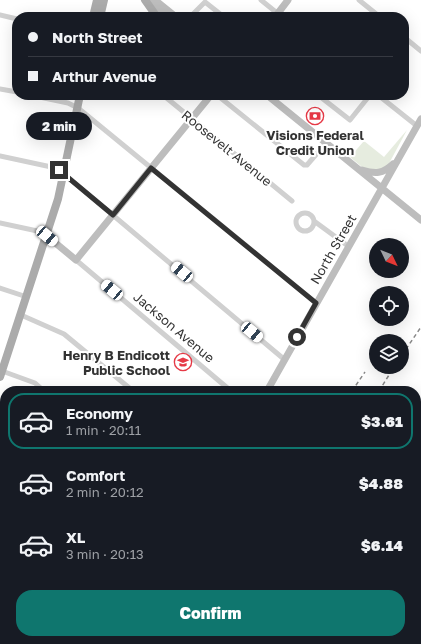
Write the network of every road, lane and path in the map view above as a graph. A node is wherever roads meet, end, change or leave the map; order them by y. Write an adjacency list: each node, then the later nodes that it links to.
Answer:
1 (90, 0): 8 (main road)
2 (104, 0): 9 (main road)
3 (145, 0): 10 (main road); 11 (street)
4 (155, 0): 12 (street)
5 (261, 0): 15 (street)
6 (288, 0): 16 (street)
7 (359, 0): 17 (street)
8 (96, 4)
9 (101, 12)
10 (153, 12)
11 (161, 12)
12 (170, 12)
13 (195, 12): 14 (street)
14 (218, 12)
15 (274, 12)
16 (280, 12)
17 (374, 12)
18 (0, 15): 19 (street)
19 (12, 18)
20 (409, 41): 21 (street)
21 (421, 51)
22 (0, 89): 23 (street)
23 (12, 91)
24 (54, 100): 33 (street)
25 (79, 100): 33 (main road)
26 (169, 100): 34 (street, Roosevelt Avenue)
27 (207, 100): 34 (street)
28 (223, 100): 37 (street)
29 (273, 100): 37 (street)
30 (324, 100): 31 (street)
31 (366, 100)
32 (384, 100): 36 (street)
33 (78, 108): 40 (street); 42 (main road)
34 (191, 118): 40 (street); 44 (street, Roosevelt Avenue)
35 (421, 119): 36 (street, North Street)
36 (417, 126): 39 (street, North Street)
37 (326, 143): 41 (street)
38 (0, 156): 42 (street)
39 (398, 159): 41 (street); 43 (street, North Street)
40 (151, 168): 45 (street); 54 (street)
41 (359, 170): 43 (street)
42 (64, 174): 45 (street); 49 (main road)
43 (382, 188): 46 (street); 50 (street, North Street)
44 (292, 201)
45 (113, 215): 51 (street); 57 (street)
46 (421, 220)
47 (314, 221): 50 (street)
48 (0, 223): 49 (street, Jackson Avenue)
49 (47, 236): 51 (street, Jackson Avenue); 53 (main road)
50 (348, 246): 54 (street, North Street)
51 (76, 260): 61 (street, Jackson Avenue)
52 (0, 288): 53 (street)
53 (27, 297): 55 (main road)
54 (316, 303): 57 (street, North Street)
55 (21, 315): 56 (main road); 60 (street)
56 (3, 360): 58 (main road)
57 (285, 360): 62 (street, North Street)
58 (1, 374): 59 (street)
59 (38, 386)
60 (127, 386)
61 (225, 386)
62 (270, 386)

